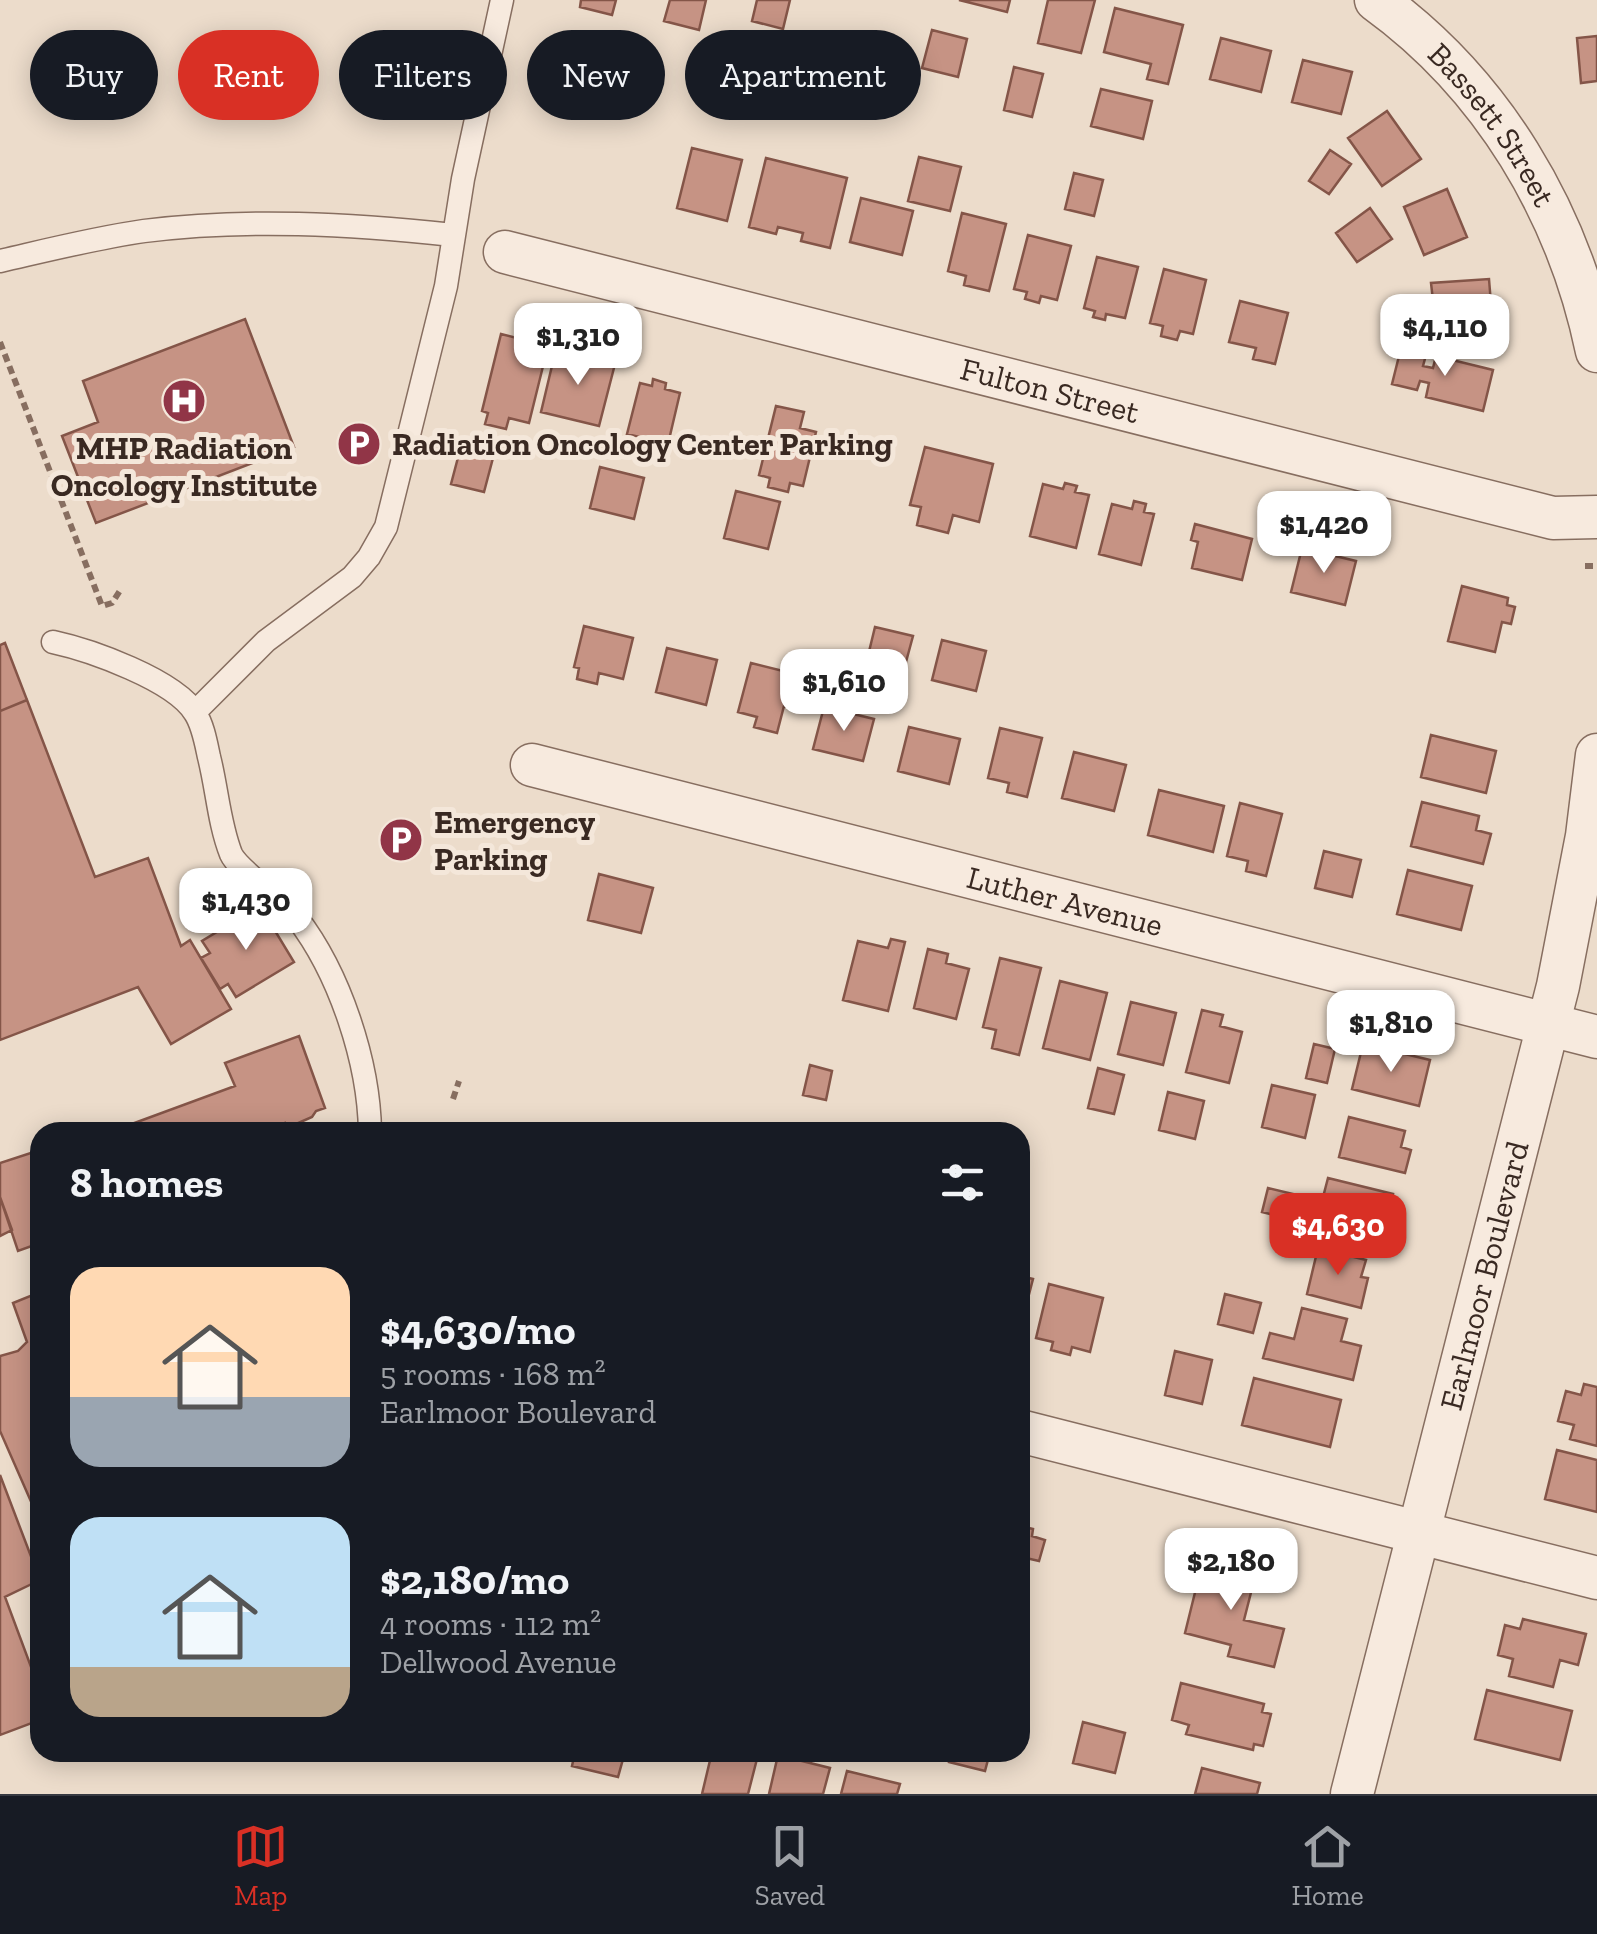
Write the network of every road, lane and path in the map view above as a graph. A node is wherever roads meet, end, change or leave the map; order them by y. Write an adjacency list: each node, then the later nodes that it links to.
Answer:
1 (502, 0): 3 (lane)
2 (1376, 0): 6 (street, Bassett Street)
3 (453, 236): 5 (lane); 14 (lane)
4 (505, 252): 9 (street, Fulton Street)
5 (0, 261)
6 (1586, 267): 8 (street)
7 (0, 342): 12 (path)
8 (1597, 351)
9 (1597, 517)
10 (1585, 566): 11 (path)
11 (1597, 566)
12 (120, 589)
13 (53, 642): 14 (lane)
14 (195, 712): 21 (lane)
15 (1597, 755): 17 (street, Earlmoor Boulevard)
16 (532, 765): 17 (street, Luther Avenue)
17 (1548, 1024): 18 (street, Luther Avenue); 23 (street, Earlmoor Boulevard)
18 (1597, 1037)
19 (459, 1080): 20 (path)
20 (454, 1099)
21 (370, 1122)
22 (1030, 1434): 23 (street)
23 (1419, 1533): 24 (street); 25 (street, Earlmoor Boulevard)
24 (1597, 1578)
25 (1352, 1794)

